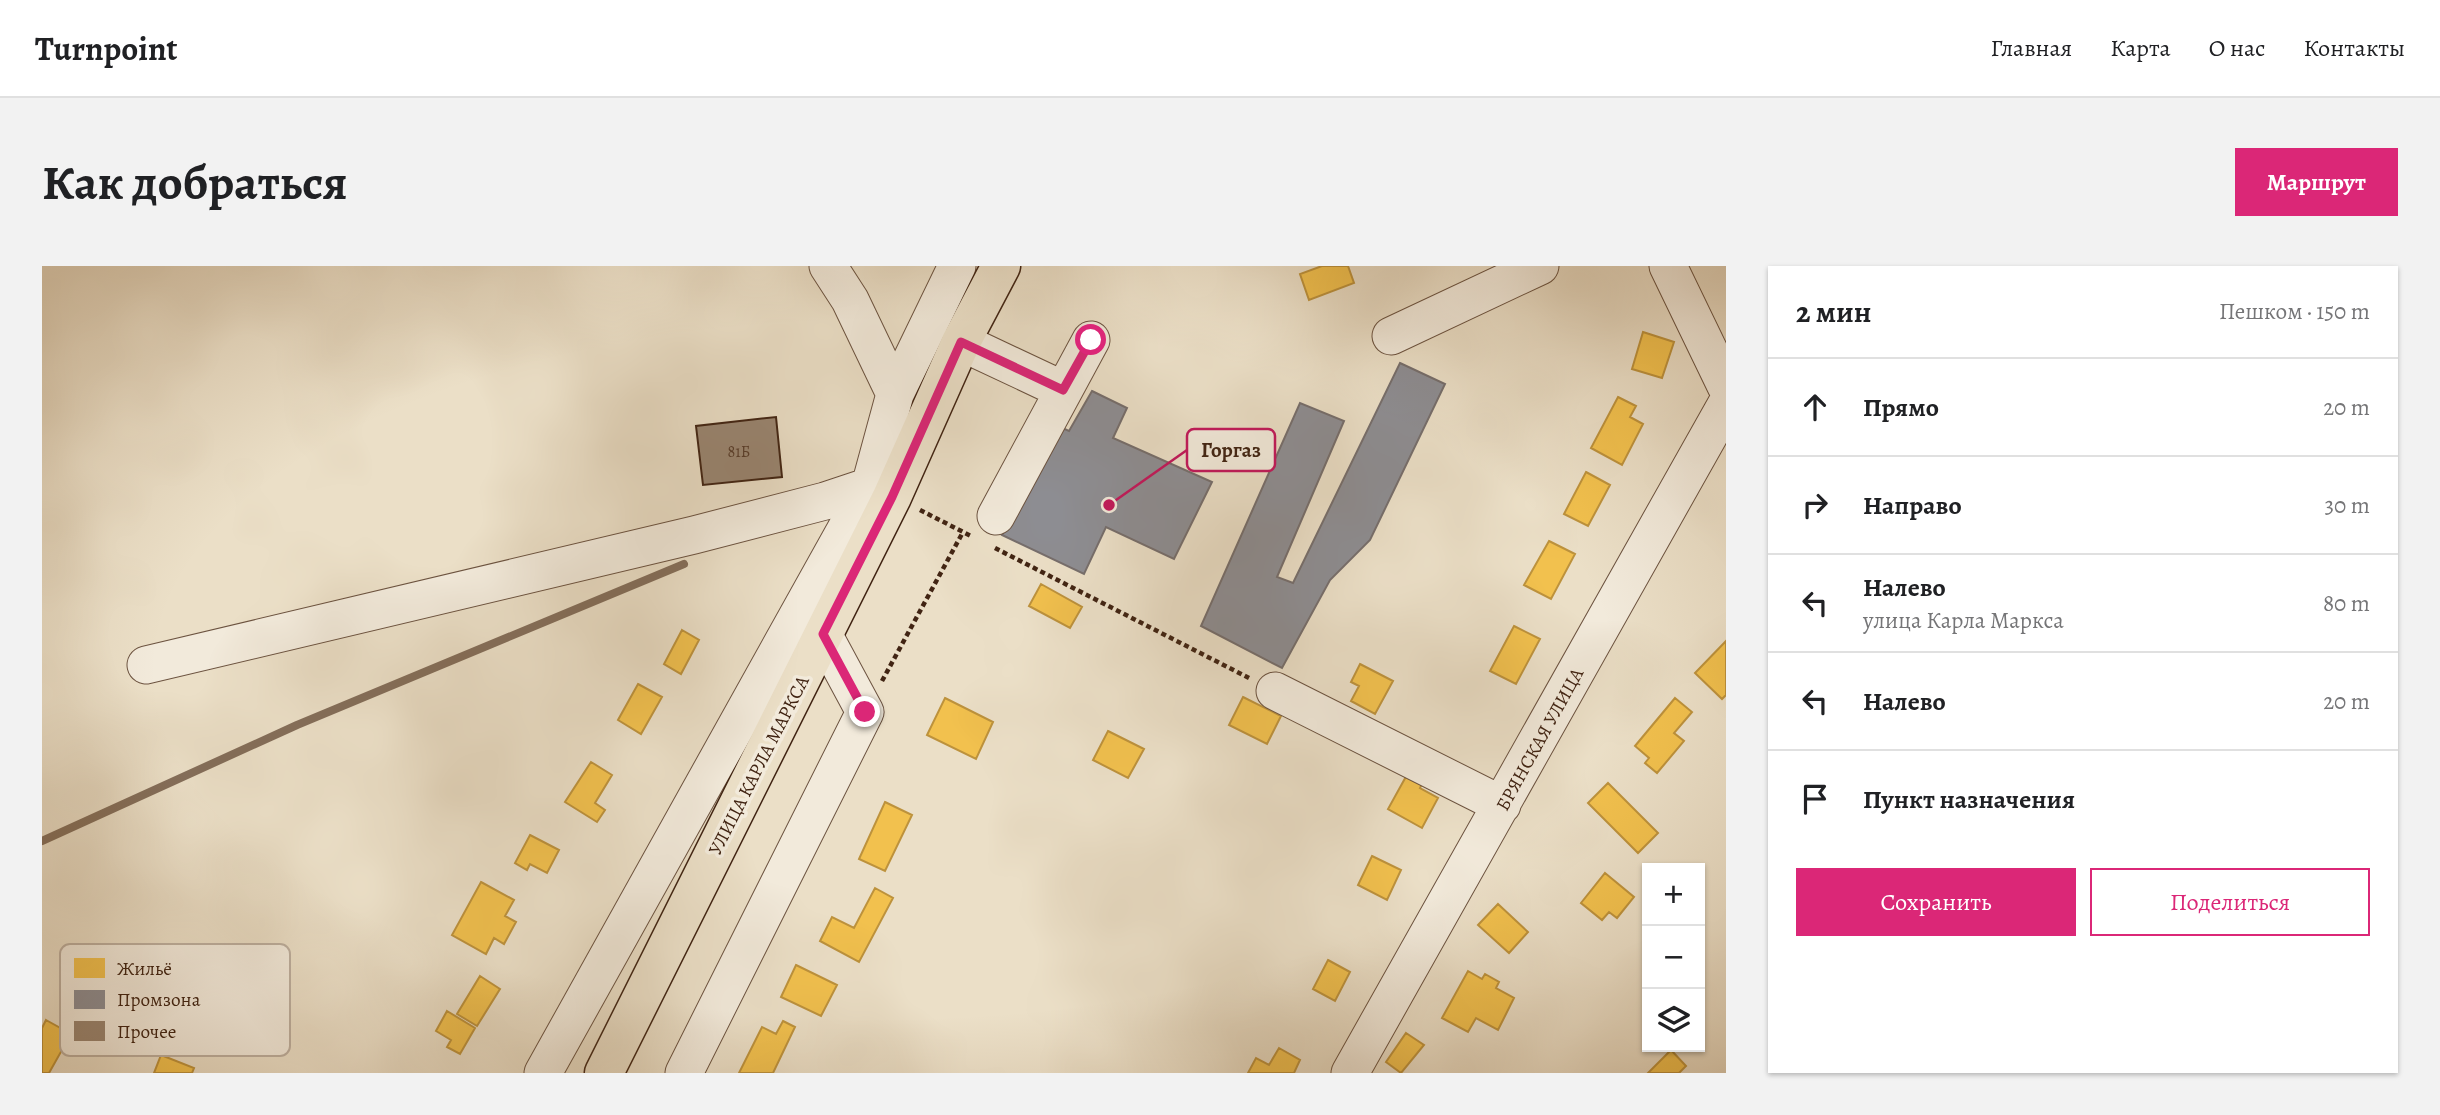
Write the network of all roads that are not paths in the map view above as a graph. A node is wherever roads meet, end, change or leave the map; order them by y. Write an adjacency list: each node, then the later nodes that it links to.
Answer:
1 (828, 266): 11 (street)
2 (957, 266): 11 (street)
3 (1001, 266): 8 (main road, УЛИЦА КАРЛА МАРКСА)
4 (1540, 266): 6 (street)
5 (1668, 266): 9 (street)
6 (1391, 336)
7 (1091, 340): 10 (street)
8 (961, 342): 10 (street); 13 (main road, УЛИЦА КАРЛА МАРКСА)
9 (1726, 386)
10 (1063, 390): 14 (street)
11 (895, 394): 13 (street)
12 (1726, 405): 18 (street, БРЯНСКАЯ УЛИЦА)
13 (881, 491): 15 (main road, УЛИЦА КАРЛА МАРКСА); 16 (street); 19 (street)
14 (985, 532)
15 (823, 634): 20 (main road, УЛИЦА КАРЛА МАРКСА); 21 (street)
16 (146, 665)
17 (1275, 691): 18 (street)
18 (1502, 805): 22 (street, БРЯНСКАЯ УЛИЦА)
19 (543, 1073)
20 (604, 1073)
21 (684, 1073)
22 (1350, 1073)

